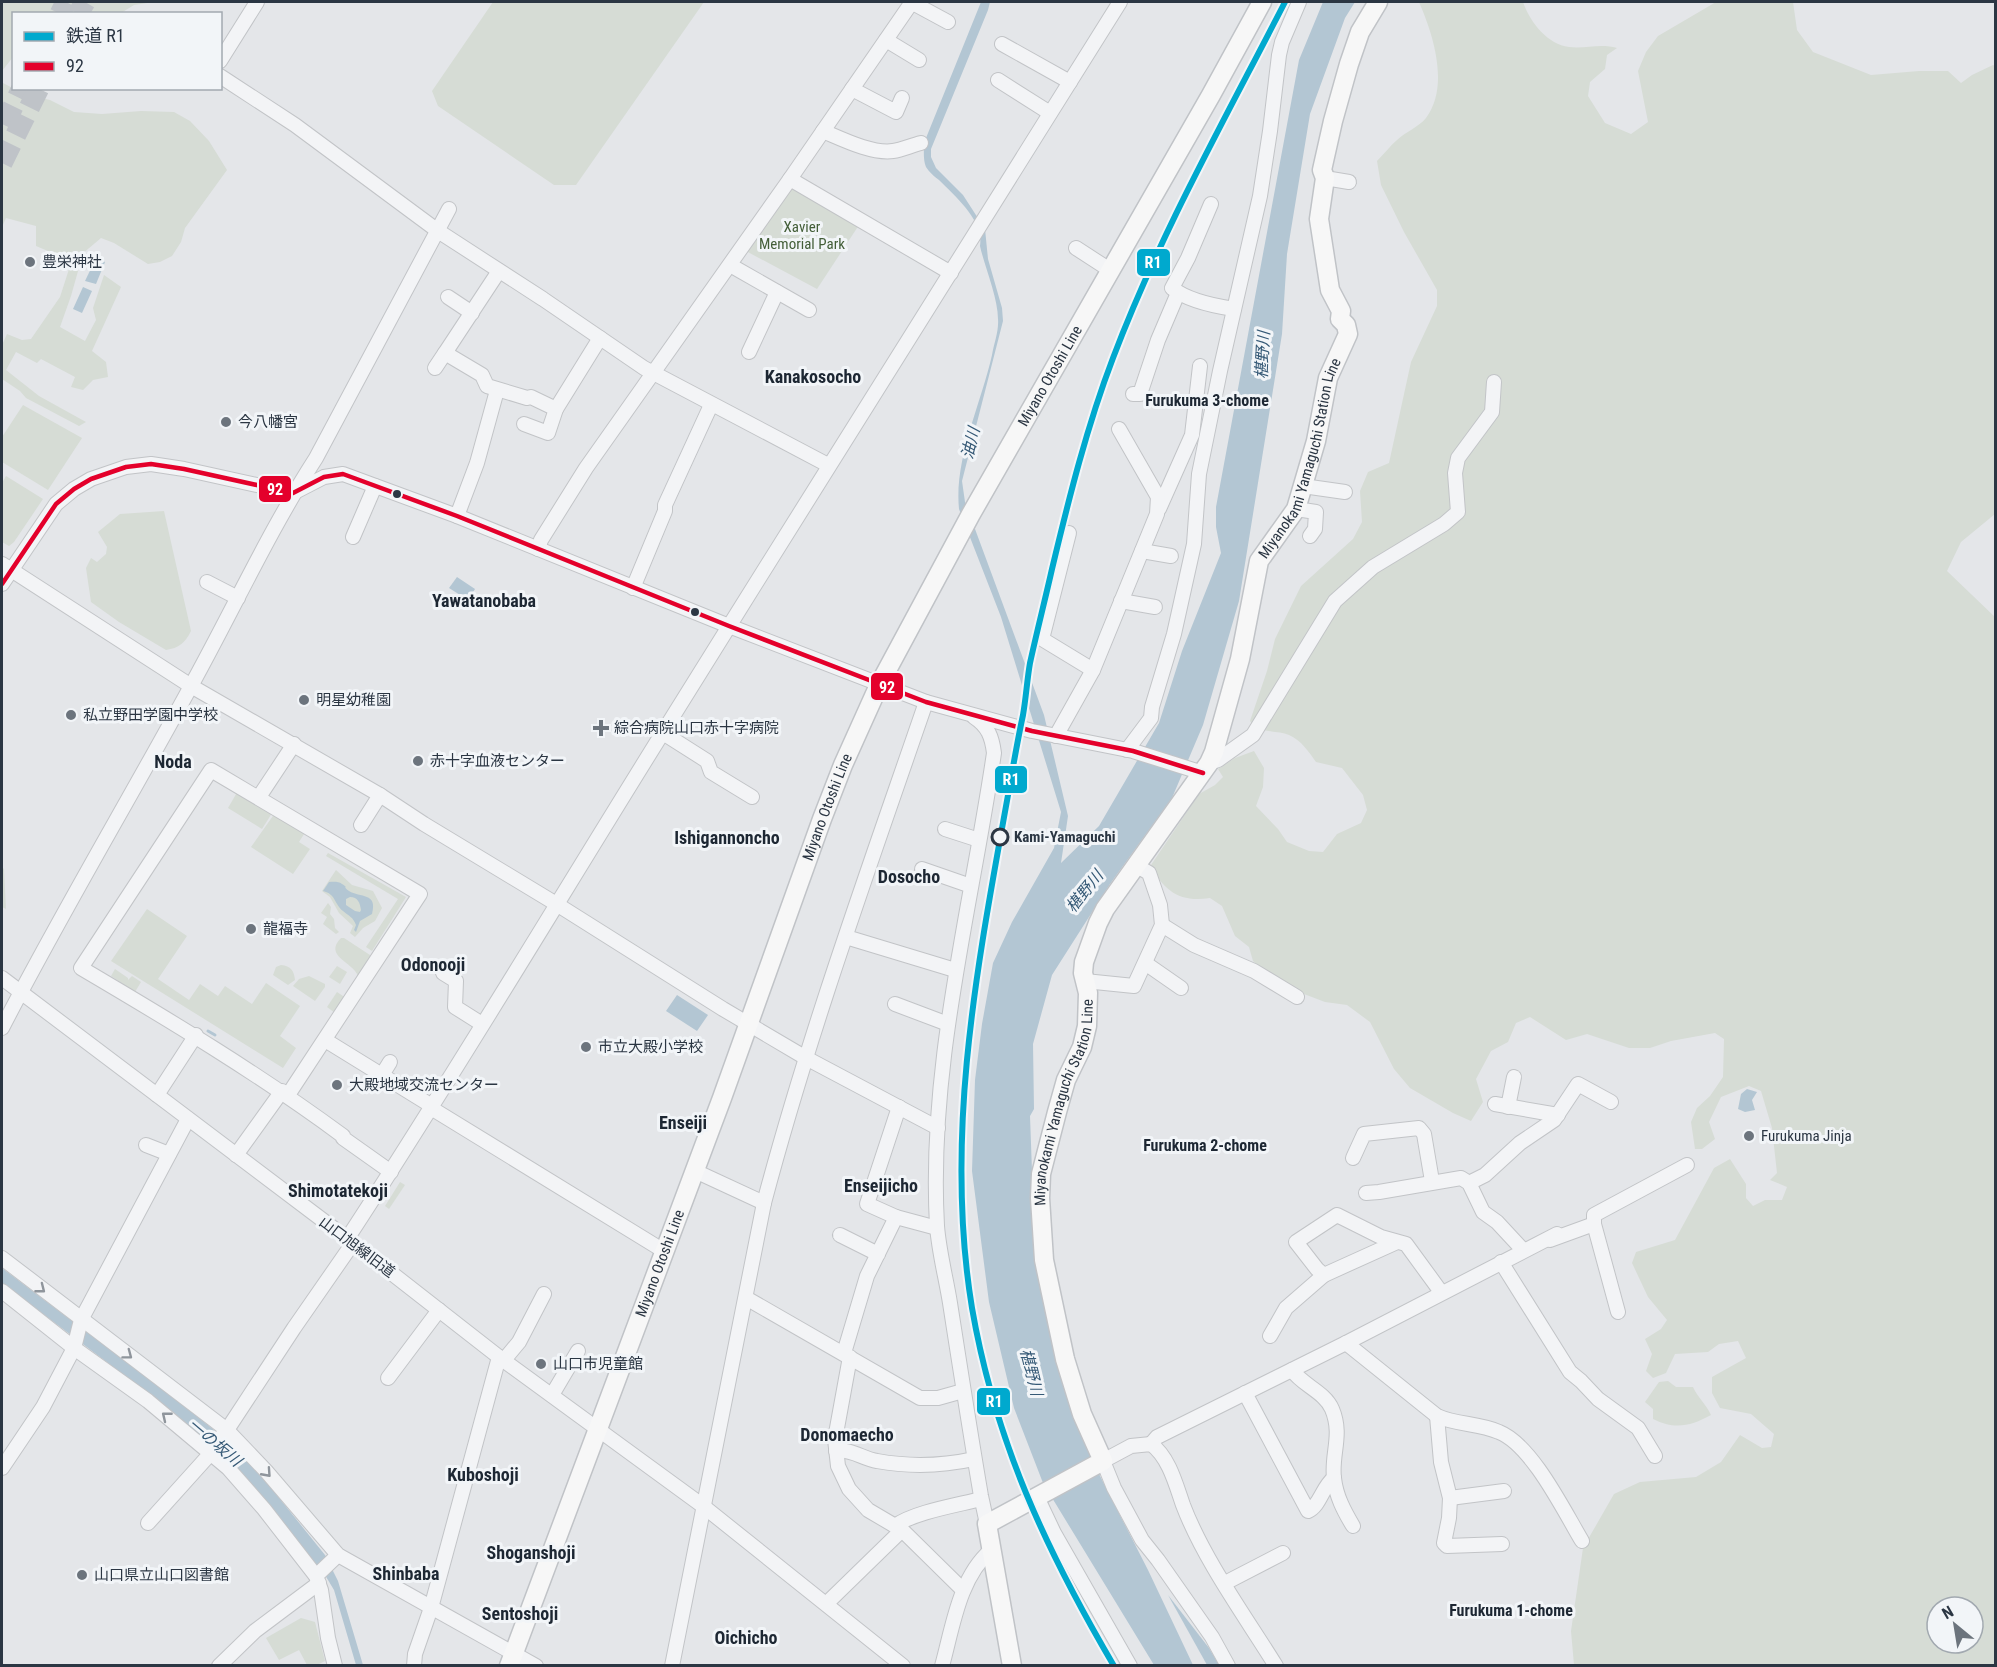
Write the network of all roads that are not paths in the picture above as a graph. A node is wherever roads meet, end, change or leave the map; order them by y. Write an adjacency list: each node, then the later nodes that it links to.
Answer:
1 (257, 2): 10 (street)
2 (911, 2): 7 (street); 8 (street)
3 (1120, 2): 14 (street)
4 (1262, 2): 28 (main road, Miyano Otoshi Line)
5 (1299, 2): 34 (street)
6 (1378, 2): 20 (main road, Miyanokami Yamaguchi Station Line)
7 (948, 22)
8 (886, 40): 11 (street); 15 (street)
9 (1002, 44): 14 (street)
10 (222, 58)
11 (919, 60)
12 (222, 77): 25 (street)
13 (998, 80): 17 (street)
14 (1070, 82): 17 (street)
15 (852, 89): 16 (street); 18 (street)
16 (902, 98)
17 (1050, 113): 30 (street)
18 (823, 131): 19 (street); 21 (street)
19 (921, 143)
20 (1325, 178): 22 (street); 52 (main road, Miyanokami Yamaguchi Station Line)
21 (790, 179): 27 (street); 30 (street)
22 (1350, 182)
23 (1211, 204): 32 (street)
24 (449, 209): 25 (street)
25 (438, 231): 29 (street); 54 (street)
26 (1077, 248): 28 (street)
27 (730, 265): 31 (street); 42 (street)
28 (1110, 270): 73 (main road, Miyano Otoshi Line)
29 (499, 271): 36 (street); 37 (street)
30 (951, 273): 50 (street)
31 (777, 292): 35 (street); 38 (street)
32 (1178, 293): 34 (street); 45 (street)
33 (448, 297): 36 (street)
34 (1234, 309): 41 (street)
35 (809, 310)
36 (472, 313): 39 (street)
37 (600, 339): 42 (street); 47 (street)
38 (749, 352)
39 (445, 353): 40 (street); 44 (street)
40 (435, 369)
41 (1220, 371): 56 (street); 80 (street)
42 (655, 373): 46 (street); 61 (street)
43 (1494, 382): 81 (street)
44 (499, 390): 47 (street); 57 (street)
45 (1140, 395)
46 (711, 405): 50 (street); 67 (street)
47 (556, 409): 48 (street)
48 (524, 424)
49 (1119, 429): 56 (street)
50 (828, 465): 71 (street)
51 (375, 486): 54 (street); 57 (street); 60 (street)
52 (1303, 486): 53 (street); 55 (main road, Miyanokami Yamaguchi Station Line)
53 (1345, 492)
54 (294, 493): 64 (street); 68 (street)
55 (1296, 509): 59 (street); 81 (main road, Miyanokami Yamaguchi Station Line)
56 (1157, 514): 62 (street)
57 (457, 516): 61 (street)
58 (1069, 533): 72 (street)
59 (1316, 533)
60 (352, 537)
61 (538, 549): 67 (street)
62 (1142, 551): 63 (street); 69 (street)
63 (1171, 555)
64 (6, 567): 66 (street); 74 (street)
65 (207, 582): 68 (street)
66 (2, 584)
67 (633, 588): 71 (street)
68 (238, 598): 74 (street)
69 (1121, 601): 70 (street); 72 (street)
70 (1155, 607)
71 (729, 627): 73 (street); 77 (street)
72 (1093, 670): 78 (street)
73 (879, 685): 75 (street); 104 (main road, Miyano Otoshi Line)
74 (191, 686): 79 (street); 100 (street)
75 (926, 702): 76 (street); 93 (street)
76 (970, 715): 78 (street); 87 (street)
77 (663, 733): 84 (street); 91 (street)
78 (1054, 736): 80 (street)
79 (294, 744): 82 (street); 83 (street)
80 (1130, 751): 81 (street)
81 (1203, 769): 88 (main road, Miyanokami Yamaguchi Station Line)
82 (380, 795): 85 (street); 91 (street)
83 (260, 797): 107 (street); 108 (street)
84 (752, 797)
85 (361, 825)
86 (945, 829): 87 (street)
87 (979, 840): 90 (street)
88 (1137, 866): 92 (street); 98 (main road, Miyanokami Yamaguchi Station Line)
89 (922, 869): 90 (street)
90 (971, 886): 95 (street)
91 (558, 904): 103 (street); 104 (street)
92 (1162, 925): 94 (street); 101 (street)
93 (846, 937): 95 (street); 109 (street)
94 (1145, 963): 98 (street); 99 (street)
95 (955, 970): 105 (street)
96 (443, 973): 103 (street)
97 (2, 978): 100 (street, 山口旭線旧道)
98 (1085, 981): 170 (main road, Miyanokami Yamaguchi Station Line)
99 (1181, 988)
100 (20, 992): 106 (street); 114 (street, 山口旭線旧道)
101 (1297, 997)
102 (895, 1004): 105 (street)
103 (482, 1024): 116 (street)
104 (748, 1024): 109 (street); 126 (main road, Miyano Otoshi Line)
105 (948, 1024): 120 (street)
106 (2, 1028)
107 (196, 1035): 113 (street); 114 (street)
108 (325, 1040): 111 (street); 113 (street)
109 (806, 1058): 117 (street); 131 (street)
110 (390, 1062): 111 (street)
111 (382, 1075): 116 (street)
112 (1514, 1077): 118 (street)
113 (285, 1093): 123 (street); 127 (street)
114 (157, 1095): 119 (street, 山口旭線旧道)
115 (1611, 1102): 118 (street)
116 (431, 1107): 127 (street); 139 (street)
117 (899, 1107): 120 (street); 133 (street)
118 (1558, 1115): 129 (street)
119 (188, 1119): 122 (street); 123 (street, 山口旭線旧道)
120 (938, 1128): 134 (street)
121 (146, 1145): 122 (street)
122 (169, 1154): 150 (street)
123 (236, 1155): 136 (street, 山口旭線旧道)
124 (1353, 1158): 128 (street)
125 (1687, 1165): 132 (street)
126 (695, 1171): 131 (street); 139 (main road, Miyano Otoshi Line)
127 (391, 1172): 136 (street)
128 (1432, 1181): 129 (street); 130 (street)
129 (1469, 1183): 138 (street)
130 (1366, 1192)
131 (764, 1203): 147 (street)
132 (1593, 1216): 138 (street); 149 (street)
133 (896, 1217): 134 (street); 140 (street)
134 (937, 1228): 159 (street)
135 (840, 1235): 140 (street)
136 (350, 1241): 148 (street, 山口旭線旧道); 164 (street)
137 (1397, 1242): 143 (street); 143 (street); 145 (street)
138 (1523, 1250): 142 (street)
139 (664, 1251): 163 (main road, Miyano Otoshi Line)
140 (878, 1254): 155 (street)
141 (2, 1258): 150 (street, one-way to 150)
142 (1501, 1262): 145 (street); 168 (street)
143 (1324, 1275): 151 (street)
144 (2, 1291): 153 (street)
145 (1441, 1292): 152 (street)
146 (544, 1294): 156 (street)
147 (746, 1298): 155 (street); 177 (street)
148 (438, 1310): 156 (street, 山口旭線旧道); 158 (street)
149 (1618, 1312)
150 (80, 1322): 153 (street); 164 (street, one-way to 164)
151 (1270, 1336)
152 (1346, 1343): 157 (street); 162 (street)
153 (74, 1345): 166 (street, one-way to 153); 171 (street)
154 (578, 1351): 161 (street)
155 (847, 1355): 159 (street); 167 (street)
156 (501, 1359): 161 (street, 山口旭線旧道); 191 (street)
157 (1292, 1370): 160 (street); 172 (street)
158 (388, 1378)
159 (963, 1391): 169 (street)
160 (1245, 1393): 165 (street); 172 (street)
161 (552, 1395): 163 (street, 山口旭線旧道)
162 (1437, 1416): 175 (street); 182 (street)
163 (597, 1430): 177 (street, 山口旭線旧道); 192 (main road, Miyano Otoshi Line)
164 (226, 1432): 166 (street); 186 (street, one-way to 186)
165 (1151, 1444): 170 (street); 188 (street)
166 (211, 1450): 178 (street); 187 (street)
167 (836, 1451): 169 (street); 181 (street)
168 (1655, 1456)
169 (975, 1459): 176 (street)
170 (1101, 1462): 174 (main road); 202 (street)
171 (2, 1468)
172 (1334, 1478): 180 (street)
173 (1504, 1491): 175 (street)
174 (1039, 1496): 179 (main road); 201 (street)
175 (1450, 1498): 183 (street)
176 (981, 1499): 179 (street); 181 (street)
177 (703, 1506): 190 (street, 山口旭線旧道); 197 (street)
178 (148, 1523)
179 (987, 1524): 184 (main road)
180 (1353, 1526)
181 (898, 1528): 189 (street); 190 (street)
182 (1582, 1541)
183 (1502, 1544)
184 (991, 1550): 189 (street); 200 (main road)
185 (1282, 1553): 188 (street)
186 (336, 1557): 187 (street); 191 (street)
187 (318, 1577): 193 (street); 194 (street)
188 (1225, 1583): 203 (street)
189 (963, 1590): 199 (street)
190 (827, 1604): 198 (street, 山口旭線旧道)
191 (431, 1608): 192 (street); 195 (street)
192 (512, 1659): 196 (street)
193 (219, 1665)
194 (335, 1665)
195 (414, 1665)
196 (536, 1665)
197 (672, 1665)
198 (903, 1665)
199 (942, 1665)
200 (1012, 1665)
201 (1130, 1665)
202 (1228, 1665)
203 (1276, 1665)

